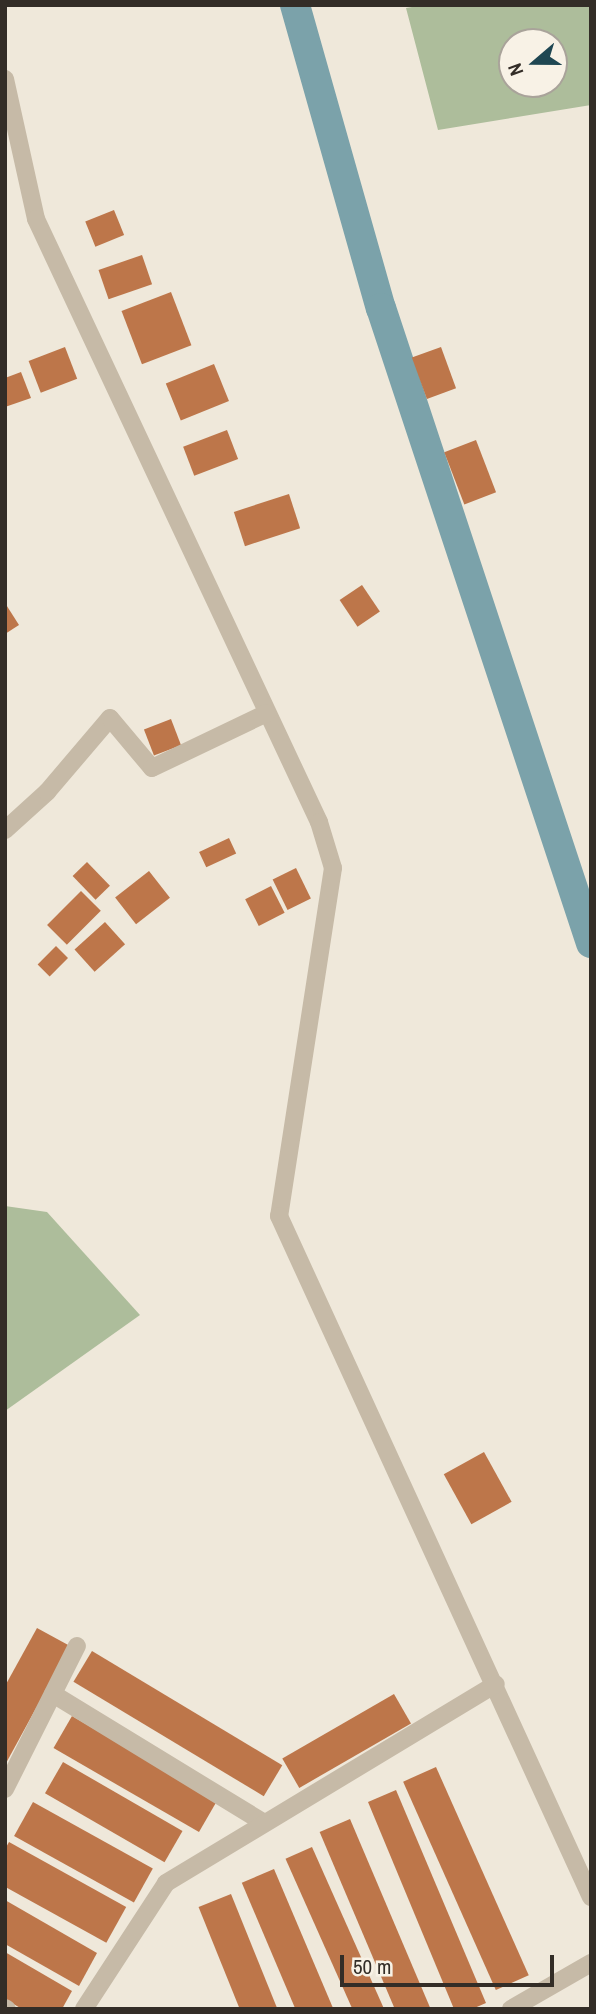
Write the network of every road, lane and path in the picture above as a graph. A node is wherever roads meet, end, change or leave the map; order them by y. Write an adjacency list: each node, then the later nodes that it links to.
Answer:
1 (5, 79): 2 (street)
2 (267, 713): 3 (street); 5 (street)
3 (5, 830)
4 (77, 1646): 6 (street)
5 (496, 1684): 8 (street); 9 (street)
6 (53, 1694): 7 (street); 8 (street)
7 (5, 1789)
8 (264, 1823): 11 (street)
9 (591, 1897)
10 (591, 1963): 12 (street)
11 (84, 2009)
12 (511, 2009)

